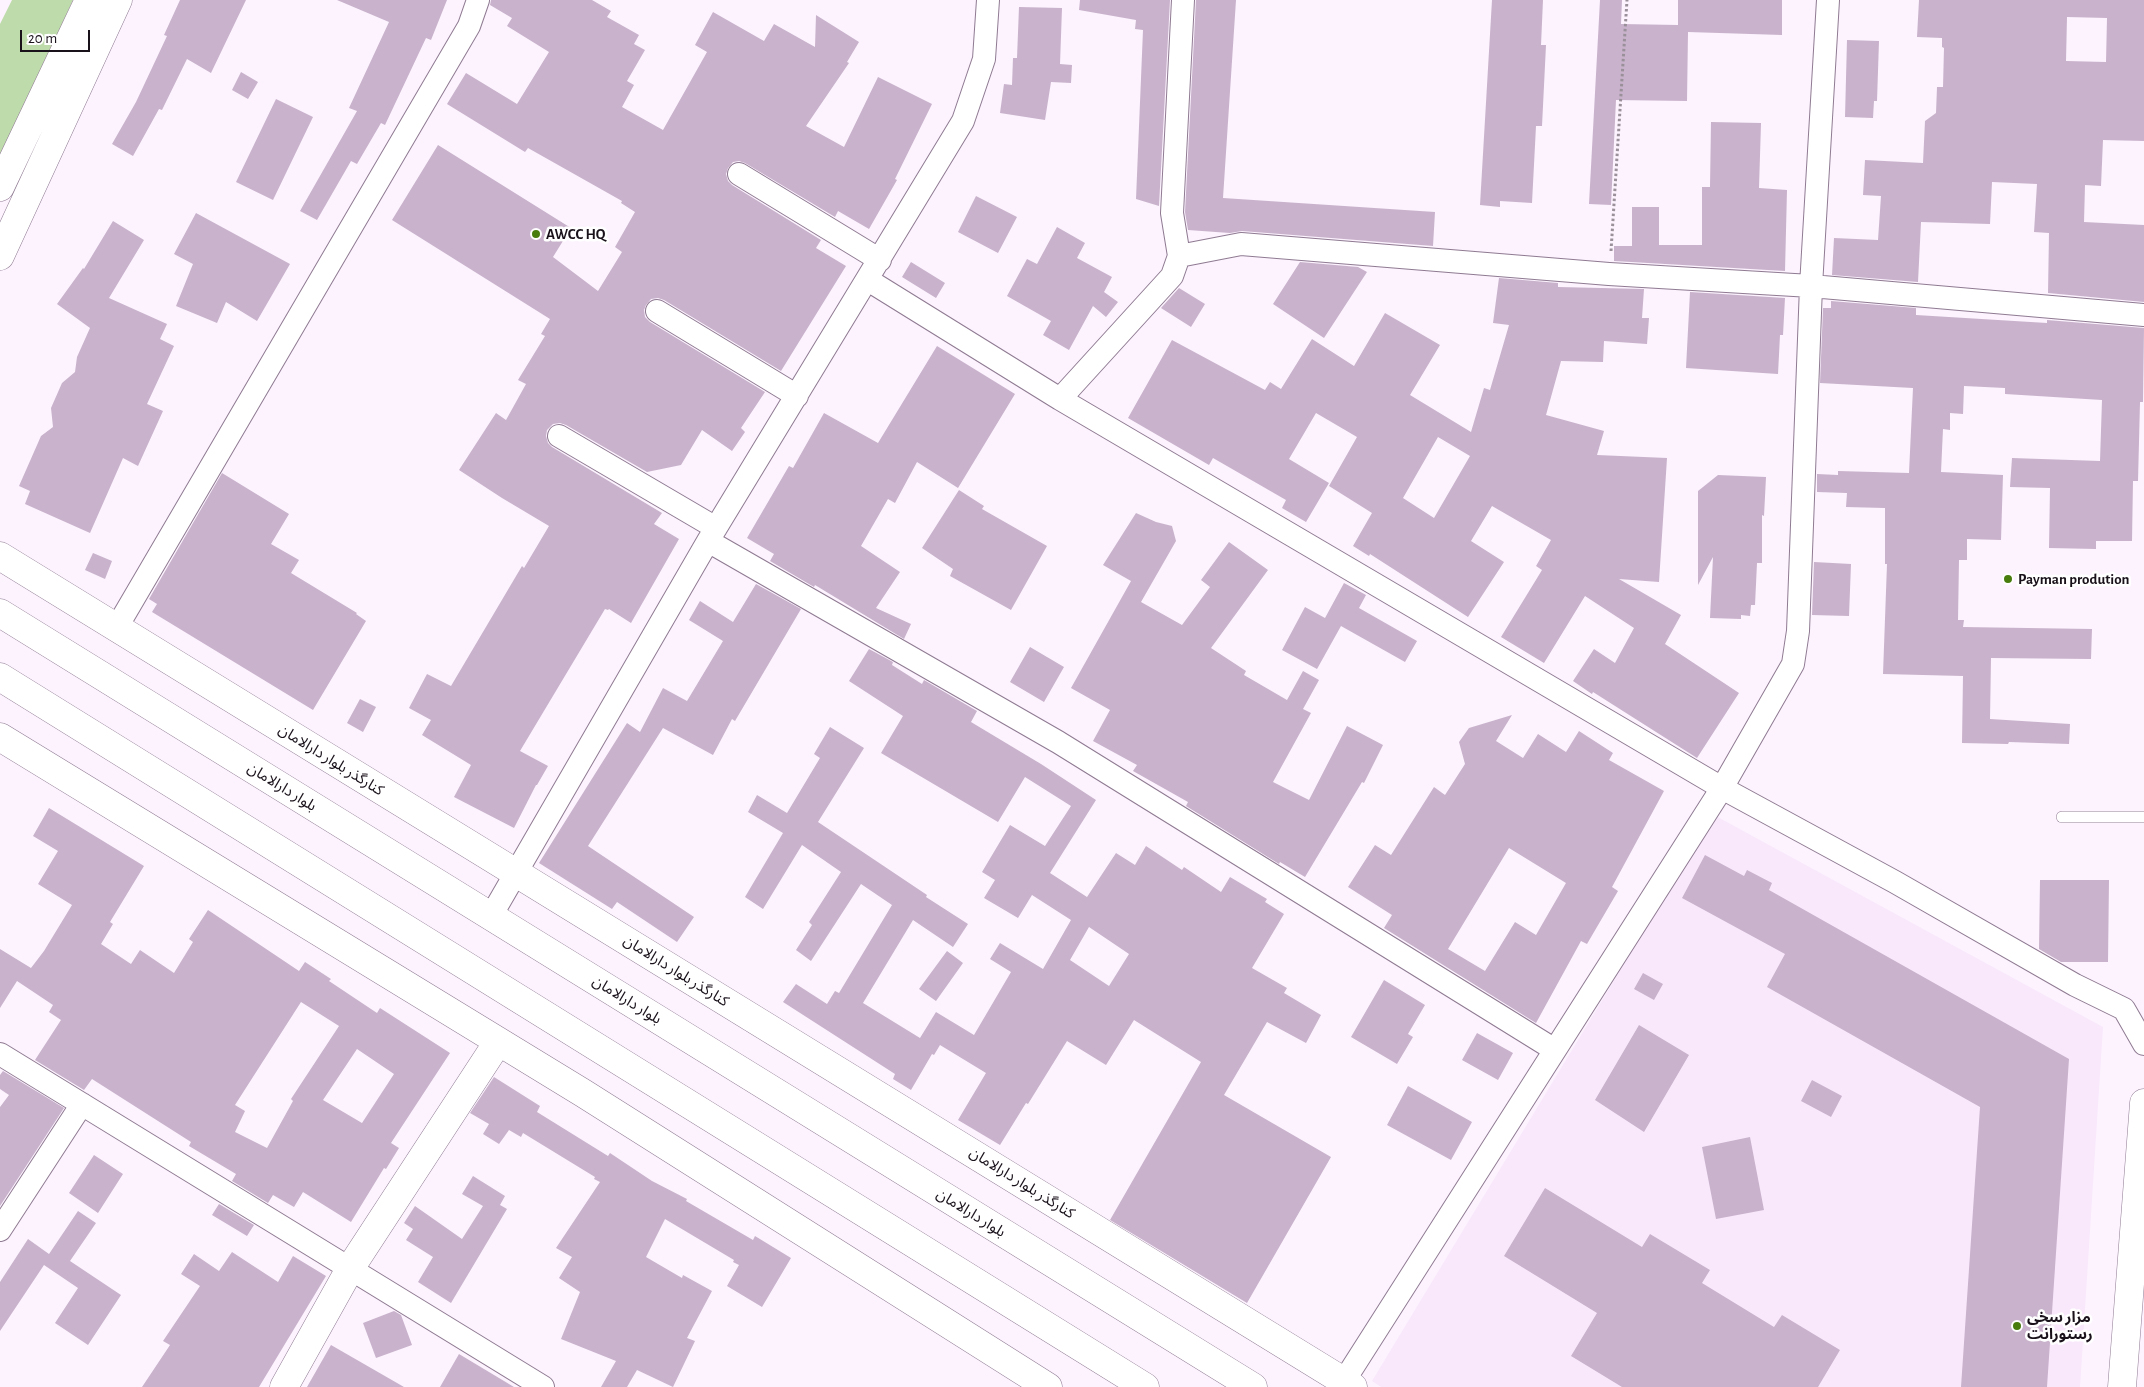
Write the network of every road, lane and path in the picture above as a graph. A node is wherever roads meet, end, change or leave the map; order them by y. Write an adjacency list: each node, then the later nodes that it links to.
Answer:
1 (89, 0): 9 (main road)
2 (118, 0): 10 (main road)
3 (478, 0): 24 (street)
4 (988, 0): 12 (street)
5 (1183, 0): 11 (street)
6 (1627, 0): 13 (path)
7 (1828, 0): 15 (street)
8 (739, 174): 12 (street)
9 (0, 187)
10 (0, 256)
11 (1179, 256): 13 (street); 19 (street)
12 (880, 260): 14 (street)
13 (1609, 274): 15 (street)
14 (868, 280): 18 (street); 19 (street)
15 (1811, 286): 17 (street); 27 (street)
16 (657, 311): 18 (street)
17 (2144, 315)
18 (797, 396): 21 (street)
19 (1060, 399): 27 (street)
20 (559, 436): 21 (street)
21 (712, 535): 30 (street); 34 (street)
22 (0, 556): 24 (main road, کنارگذر بلوار دارالامان)
23 (0, 613): 31 (main road, بلوار دارالامان)
24 (117, 627): 30 (main road, کنارگذر بلوار دارالامان)
25 (0, 677): 44 (main road)
26 (0, 737): 32 (main road)
27 (1722, 788): 33 (street); 34 (street)
28 (2062, 817): 29 (lane)
29 (2144, 817)
30 (516, 874): 31 (street); 40 (main road, کنارگذر بلوار دارالامان)
31 (492, 916): 45 (main road, بلوار دارالامان)
32 (498, 1042): 39 (main road); 43 (main road)
33 (2144, 1044)
34 (1555, 1050): 40 (street)
35 (0, 1054): 36 (street)
36 (82, 1104): 38 (street); 39 (street)
37 (2144, 1104): 46 (main road)
38 (0, 1230)
39 (351, 1267): 41 (main road); 42 (street)
40 (1348, 1384)
41 (284, 1387)
42 (542, 1387)
43 (1048, 1387)
44 (1145, 1387)
45 (1253, 1387)
46 (2122, 1387)

